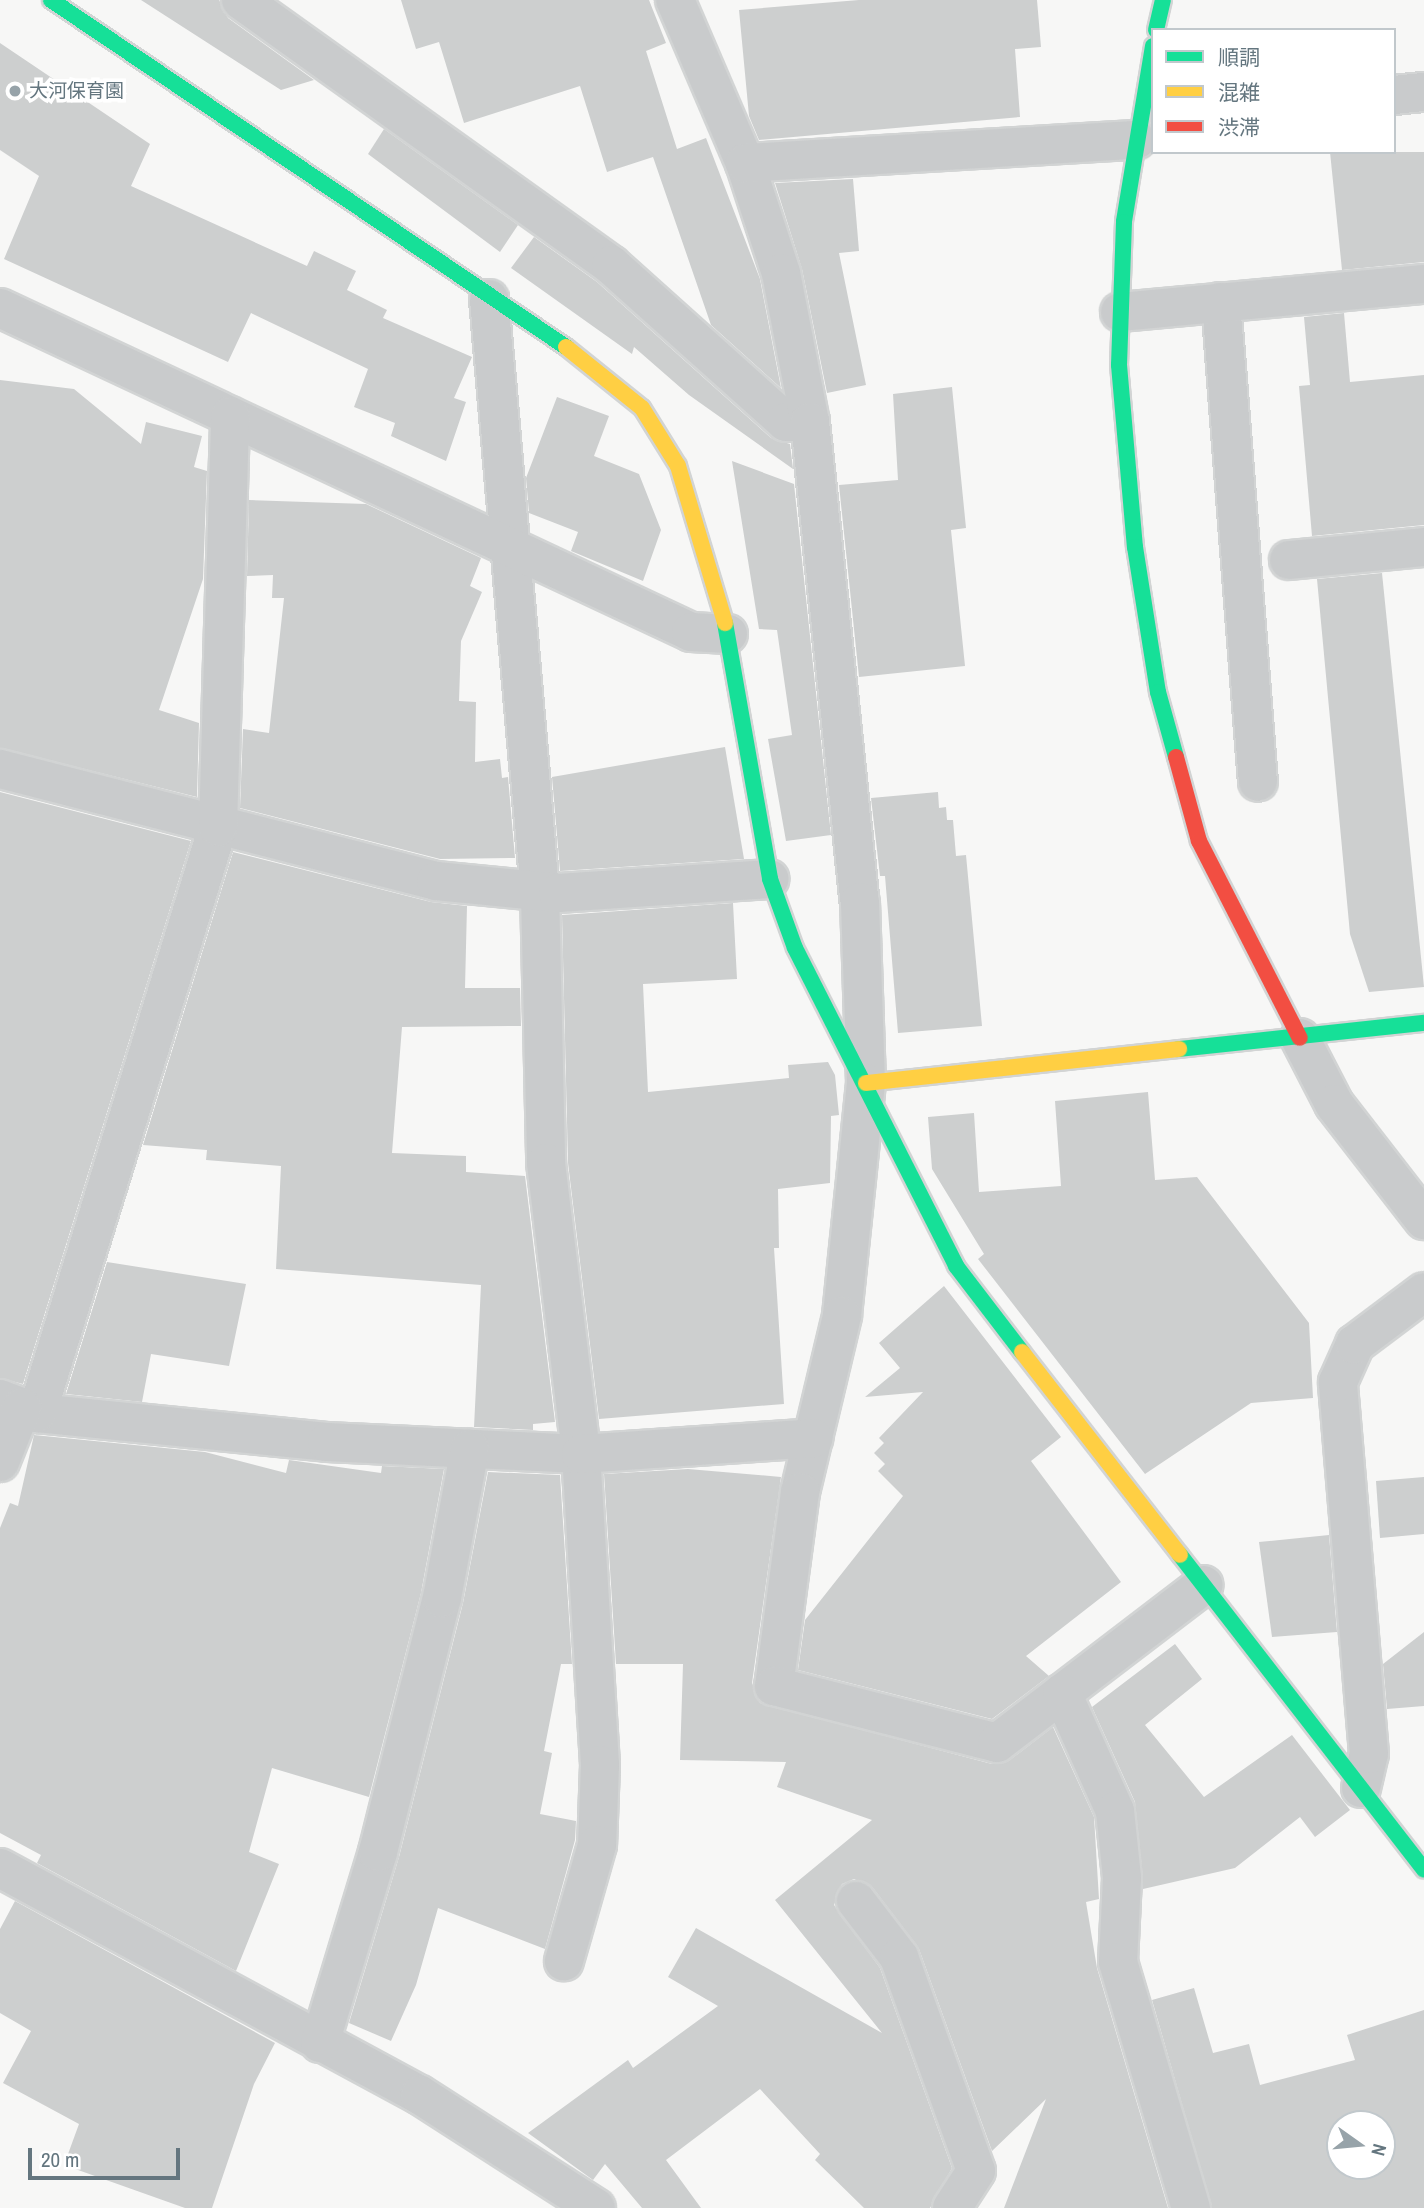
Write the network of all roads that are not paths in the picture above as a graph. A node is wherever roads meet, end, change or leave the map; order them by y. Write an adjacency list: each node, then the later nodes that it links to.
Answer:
1 (51, 0): 13 (street)
2 (241, 0): 18 (street)
3 (675, 0): 11 (street)
4 (1163, 0): 5 (street)
5 (1156, 28)
6 (1151, 64): 9 (street)
7 (1424, 92): 8 (street)
8 (1396, 95)
9 (1147, 99): 10 (street)
10 (1136, 140): 11 (street); 16 (street)
11 (745, 163): 18 (street)
12 (1424, 284): 14 (street)
13 (489, 299): 19 (street); 22 (street)
14 (1221, 302): 16 (street); 24 (street)
15 (0, 308): 17 (street)
16 (1120, 312): 29 (street)
17 (230, 416): 19 (street); 25 (street)
18 (810, 422): 30 (street)
19 (509, 546): 22 (street); 27 (street)
20 (1424, 547): 21 (street)
21 (1289, 560)
22 (727, 634): 26 (street)
23 (0, 769): 25 (street)
24 (1258, 782)
25 (218, 827): 27 (street); 33 (street)
26 (770, 879): 27 (street); 30 (street)
27 (540, 891): 36 (street)
28 (1424, 1023): 29 (street)
29 (1300, 1038): 30 (street); 31 (street)
30 (866, 1083): 34 (street); 38 (street)
31 (1424, 1220)
32 (1424, 1292): 40 (street)
33 (20, 1406): 35 (street); 37 (street)
34 (813, 1438): 36 (street); 39 (street)
35 (470, 1449): 36 (street); 45 (street)
36 (581, 1454): 44 (street)
37 (0, 1462)
38 (1204, 1585): 39 (street); 40 (street)
39 (1062, 1693): 48 (street)
40 (1361, 1788): 42 (street)
41 (0, 1868): 45 (street)
42 (1424, 1869)
43 (856, 1901): 47 (street)
44 (564, 1961)
45 (320, 2043): 46 (street)
46 (596, 2208)
47 (952, 2208)
48 (1191, 2208)

